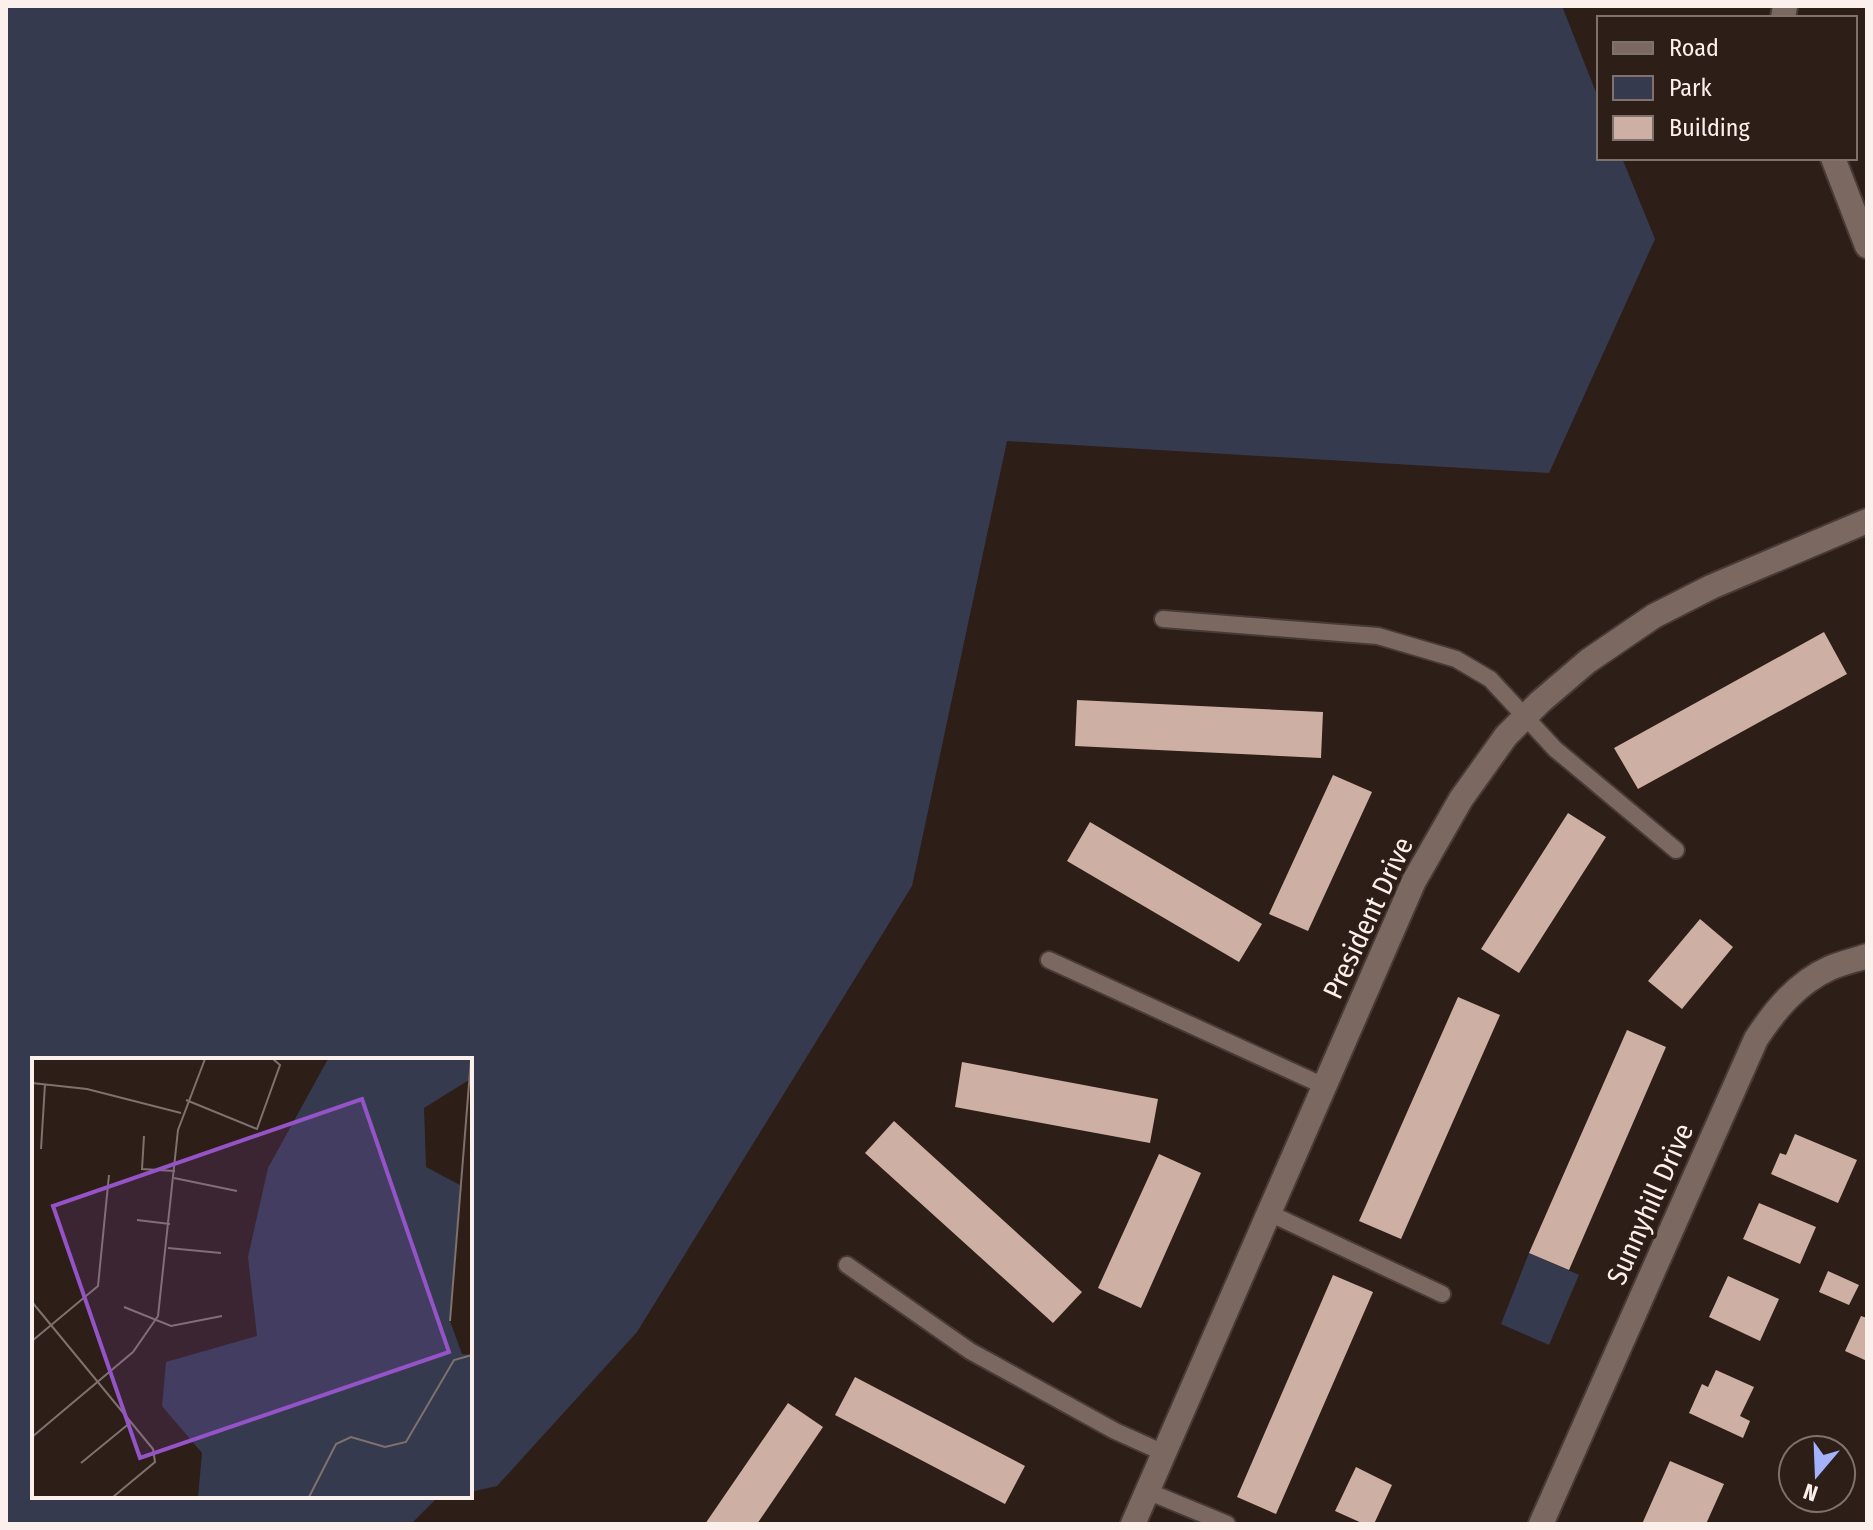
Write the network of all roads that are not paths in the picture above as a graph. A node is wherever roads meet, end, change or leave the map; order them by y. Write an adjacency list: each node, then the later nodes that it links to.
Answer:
1 (1834, 160): 2 (street)
2 (1860, 208): 3 (street)
3 (1867, 246)
4 (1867, 521): 6 (street, President Drive)
5 (1163, 619): 6 (lane)
6 (1526, 716): 7 (lane); 10 (street, President Drive)
7 (1676, 850)
8 (1867, 956): 18 (street, Sunnyhill Drive)
9 (1049, 960): 10 (lane)
10 (1324, 1086): 11 (street, President Drive)
11 (1269, 1213): 13 (lane); 14 (street, President Drive)
12 (847, 1265): 14 (lane)
13 (1442, 1294)
14 (1164, 1453): 15 (street, President Drive)
15 (1147, 1491): 16 (street, President Drive); 17 (lane)
16 (1133, 1524)
17 (1227, 1524)
18 (1541, 1524)

